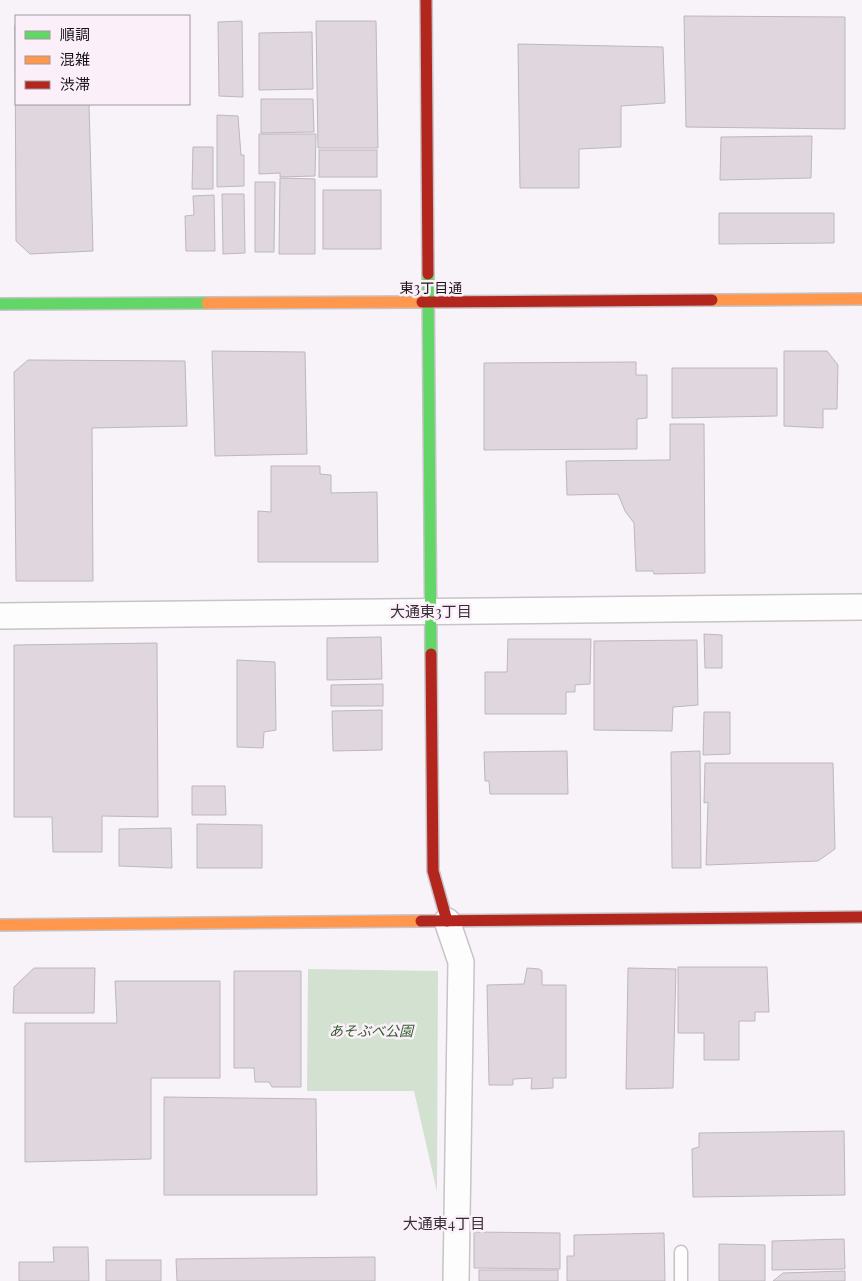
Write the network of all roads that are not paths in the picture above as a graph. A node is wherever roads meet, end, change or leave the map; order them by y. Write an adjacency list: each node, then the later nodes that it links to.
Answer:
1 (426, 0): 3 (street)
2 (862, 299): 3 (street, 東3丁目通)
3 (429, 302): 4 (street, 東3丁目通); 6 (street)
4 (0, 304)
5 (862, 607): 6 (street)
6 (430, 610): 7 (street); 9 (street)
7 (0, 616)
8 (862, 917): 9 (street)
9 (447, 921): 10 (street); 12 (street)
10 (0, 925)
11 (681, 1252): 13 (lane)
12 (456, 1281)
13 (682, 1281)

